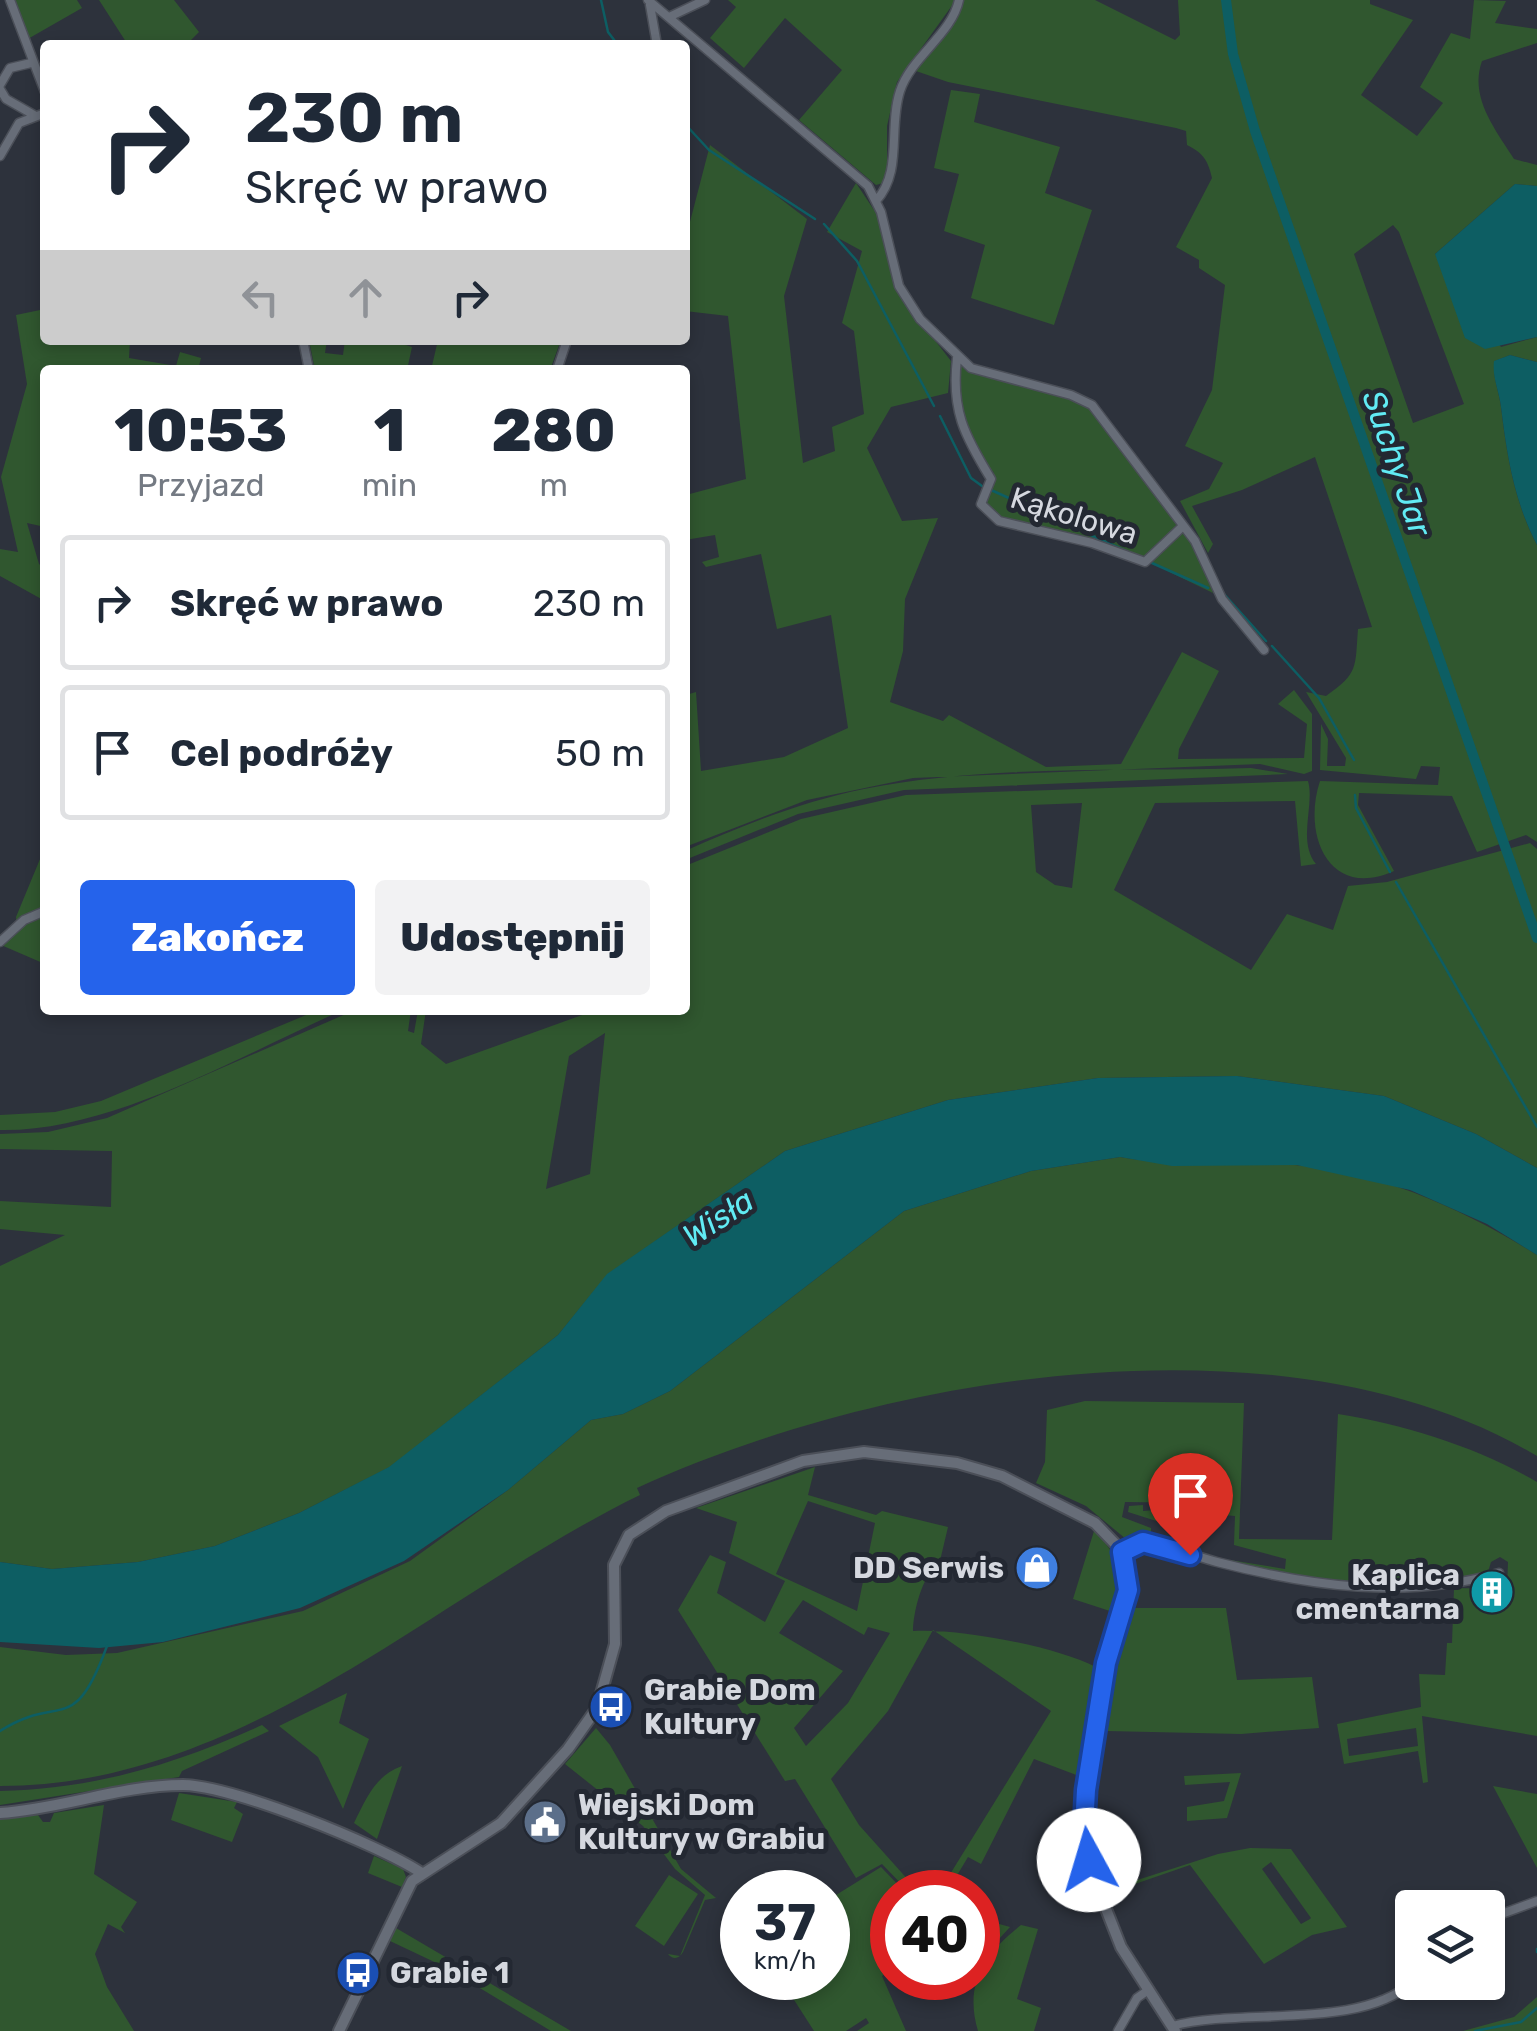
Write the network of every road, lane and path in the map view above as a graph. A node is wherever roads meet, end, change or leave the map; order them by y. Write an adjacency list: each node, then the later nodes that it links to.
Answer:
1 (10, 0): 7 (street)
2 (706, 0): 5 (street)
3 (959, 0): 13 (street)
4 (649, 2): 5 (street, Kąkolowa); 6 (street)
5 (670, 16): 13 (street, Kąkolowa)
6 (656, 40)
7 (30, 64): 8 (street); 9 (street)
8 (40, 83)
9 (0, 87): 11 (street)
10 (40, 113): 11 (street)
11 (34, 114): 12 (street)
12 (0, 156)
13 (876, 201): 14 (street, Kąkolowa)
14 (957, 358): 15 (street, Kąkolowa); 15 (street, Kąkolowa)
15 (1184, 526): 16 (street, Kąkolowa)
16 (1264, 650)
17 (40, 913): 18 (street)
18 (0, 942)
19 (1122, 1552): 20 (street); 22 (street); 25 (street)
20 (1499, 1573)
21 (0, 1813): 22 (street)
22 (420, 1872): 28 (street)
23 (1537, 1900): 24 (street)
24 (1505, 1912)
25 (1147, 1991): 27 (street); 29 (street)
26 (1395, 1996): 27 (street)
27 (1173, 2028)
28 (339, 2031)
29 (1118, 2031)

